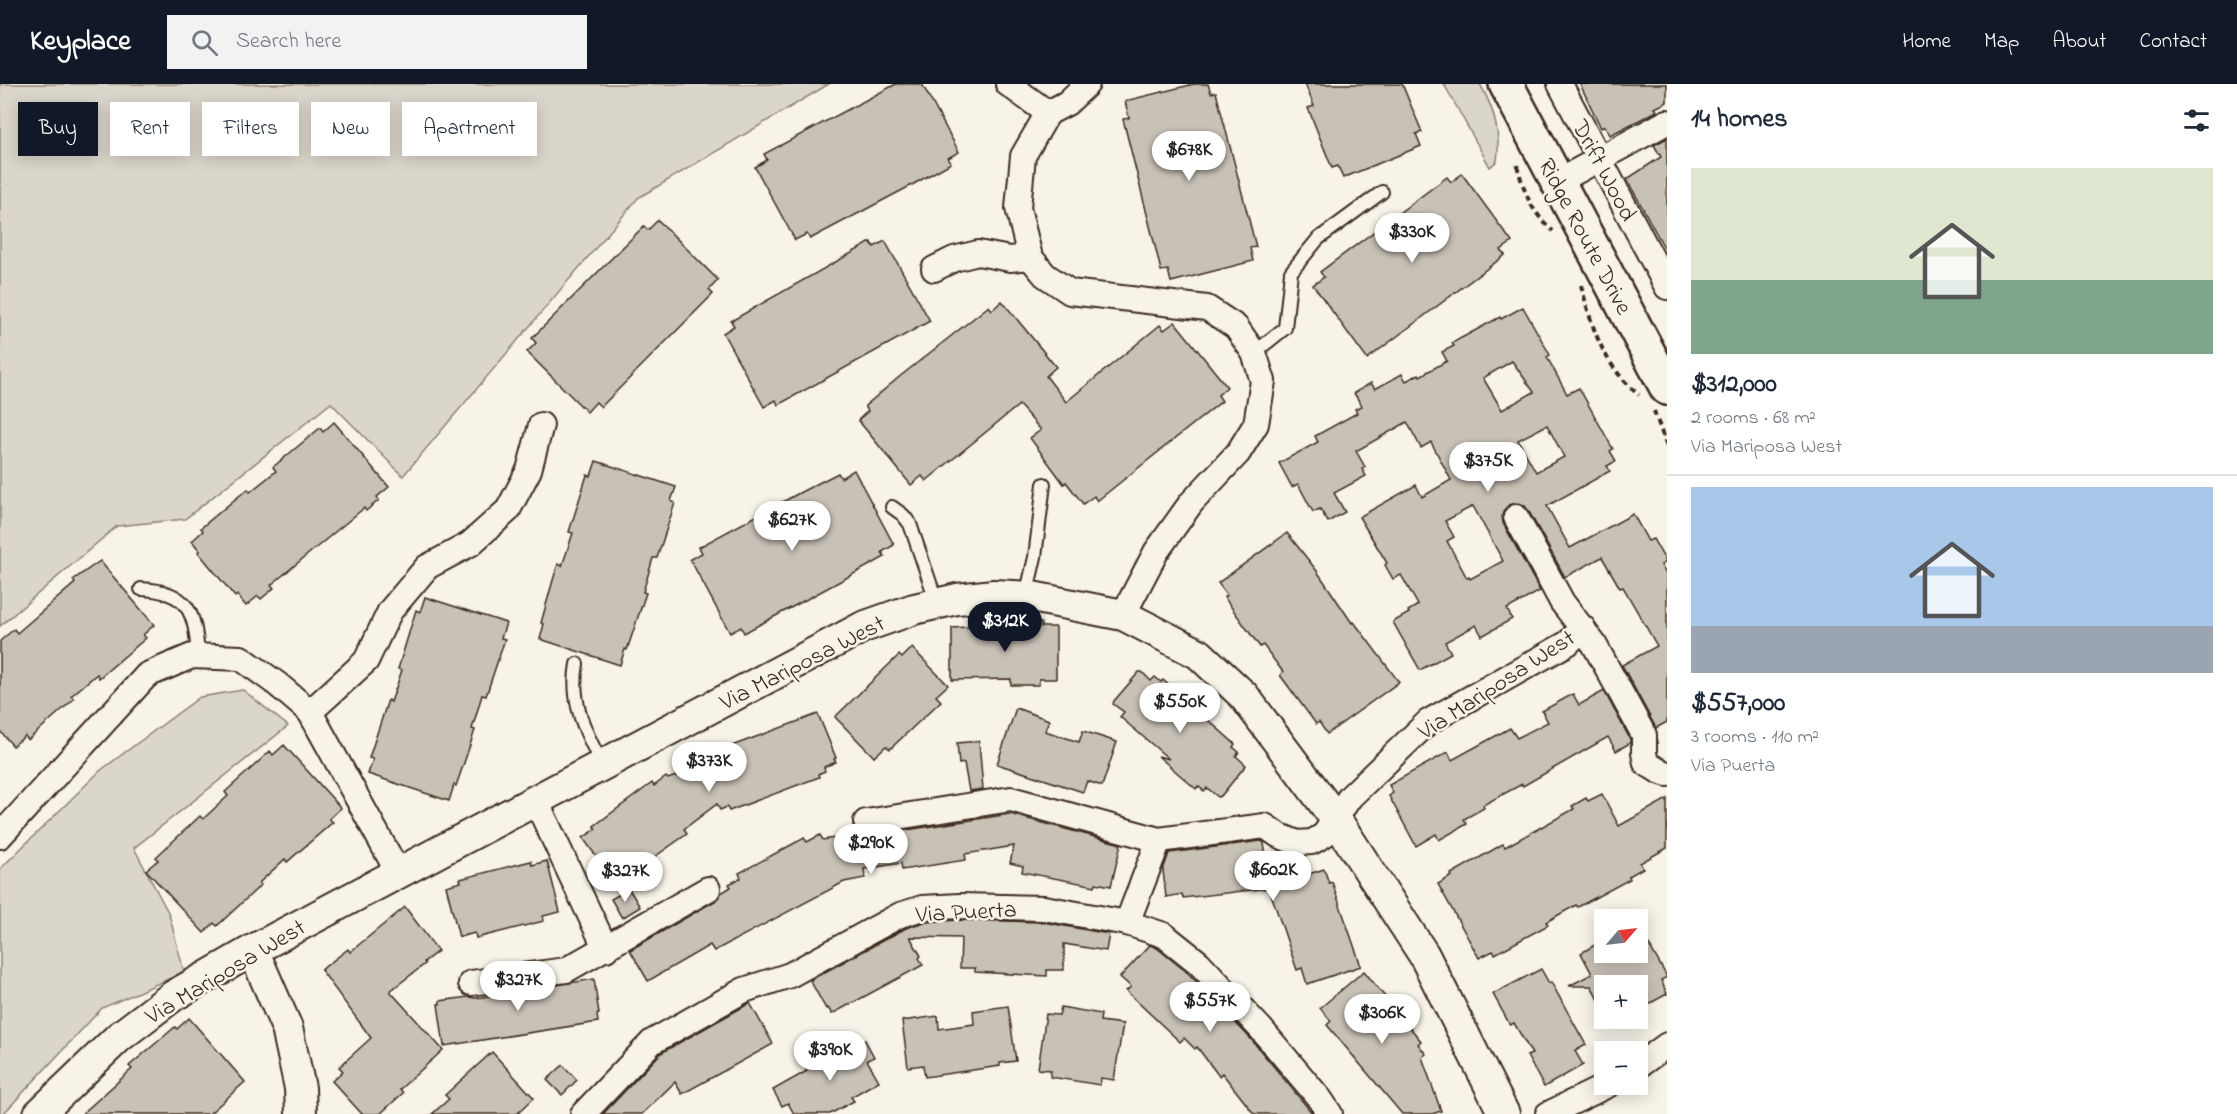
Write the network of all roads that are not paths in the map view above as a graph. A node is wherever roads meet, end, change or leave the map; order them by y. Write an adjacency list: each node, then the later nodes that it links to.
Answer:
1 (1008, 84): 5 (street)
2 (1087, 84): 5 (street)
3 (1506, 84): 8 (main road, Ridge Route Drive)
4 (1560, 84): 7 (street, Drift Wood)
5 (1048, 113): 10 (street)
6 (1667, 122): 7 (street)
7 (1599, 159): 8 (street); 12 (street, Drift Wood)
8 (1557, 182): 14 (main road, Ridge Route Drive)
9 (1382, 192): 13 (lane)
10 (1030, 257): 11 (street); 13 (street)
11 (934, 269)
12 (1667, 287)
13 (1254, 353): 22 (street)
14 (1655, 398)
15 (541, 425): 26 (street)
16 (1044, 484): 20 (lane)
17 (892, 507): 21 (lane)
18 (1516, 517): 23 (street, Via Mariposa West)
19 (141, 589): 24 (lane)
20 (1026, 597): 21 (street, Via Mariposa West); 22 (street, Via Mariposa West)
21 (937, 604): 27 (street, Via Mariposa West)
22 (1123, 615): 30 (street, Via Mariposa West)
23 (1583, 628): 28 (street, Via Mariposa West); 30 (street, Via Mariposa West)
24 (198, 656): 26 (street); 32 (street)
25 (577, 664): 27 (lane)
26 (310, 712): 34 (street)
27 (603, 765): 29 (street, Via Mariposa West)
28 (1667, 774)
29 (536, 801): 34 (street, Via Mariposa West); 37 (street)
30 (1335, 818): 33 (street, Via Mariposa West); 47 (street, Via Mariposa West)
31 (866, 822): 33 (street)
32 (0, 836)
33 (1158, 840): 36 (street)
34 (399, 874): 38 (street, Via Mariposa West)
35 (708, 889): 37 (street)
36 (1127, 923): 45 (street, Via Puerta); 46 (street, Via Puerta)
37 (606, 949): 39 (street)
38 (253, 951): 43 (street, Via Mariposa West); 44 (street)
39 (471, 983)
40 (1667, 1045): 41 (street)
41 (1648, 1059)
42 (1594, 1092): 48 (street)
43 (39, 1114)
44 (301, 1114)
45 (583, 1114)
46 (1330, 1114)
47 (1504, 1114)
48 (1548, 1114)

